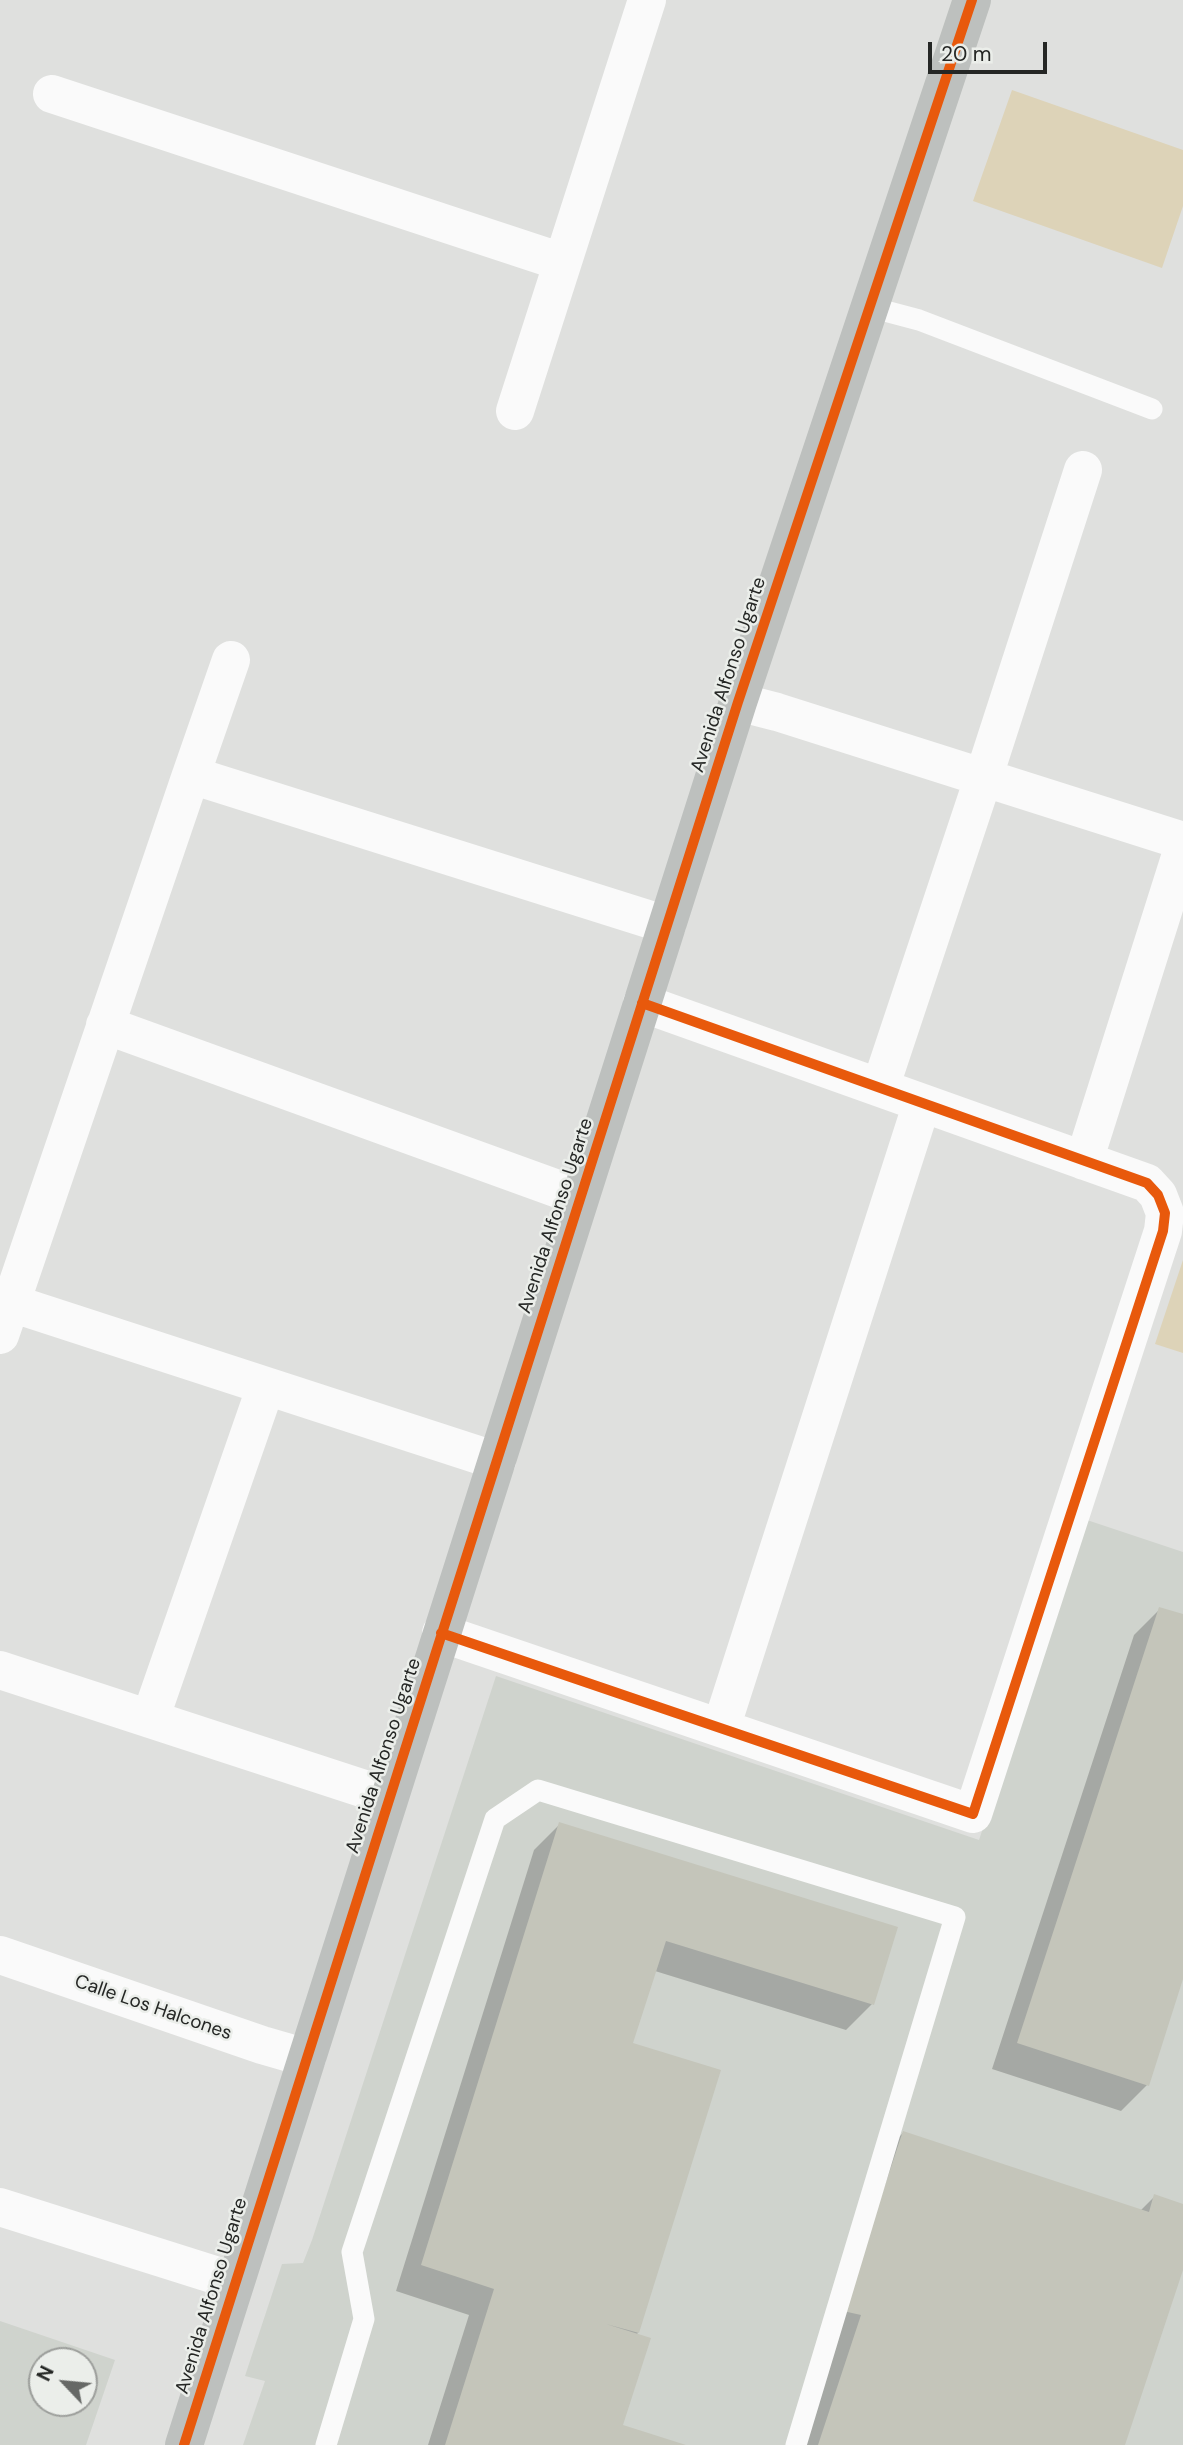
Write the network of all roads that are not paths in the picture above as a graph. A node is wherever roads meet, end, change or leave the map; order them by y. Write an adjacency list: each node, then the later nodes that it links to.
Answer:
1 (647, 0): 4 (street)
2 (972, 0): 5 (street, Avenida Alfonso Ugarte)
3 (52, 94): 4 (street)
4 (562, 262): 7 (street)
5 (870, 307): 6 (lane); 10 (street, Avenida Alfonso Ugarte)
6 (1152, 409)
7 (515, 411)
8 (1083, 470): 12 (street)
9 (231, 660): 11 (street)
10 (738, 702): 12 (street); 15 (street, Avenida Alfonso Ugarte)
11 (191, 775): 15 (street); 17 (street)
12 (983, 779): 13 (street); 18 (street)
13 (1183, 841)
14 (1183, 848): 20 (street)
15 (667, 925): 16 (street, Avenida Alfonso Ugarte)
16 (642, 1003): 18 (street); 21 (street, Avenida Alfonso Ugarte)
17 (106, 1025): 21 (street); 22 (street)
18 (880, 1088): 19 (street)
19 (922, 1103): 20 (street); 28 (street)
20 (1084, 1161): 28 (street)
21 (580, 1197): 24 (street, Avenida Alfonso Ugarte)
22 (6, 1319): 23 (street)
23 (266, 1385): 24 (street); 27 (street)
24 (497, 1461): 25 (street, Avenida Alfonso Ugarte)
25 (442, 1633): 28 (street); 29 (street, Avenida Alfonso Ugarte)
26 (0, 1670): 27 (street)
27 (150, 1719): 29 (street)
28 (721, 1728)
29 (389, 1797): 31 (street, Avenida Alfonso Ugarte)
30 (0, 1955): 31 (street, Calle Los Halcones)
31 (307, 2058): 33 (street, Avenida Alfonso Ugarte)
32 (0, 2207): 33 (street)
33 (234, 2281): 34 (street, Avenida Alfonso Ugarte)
34 (184, 2445)
35 (326, 2445): 36 (lane)
36 (796, 2445)

